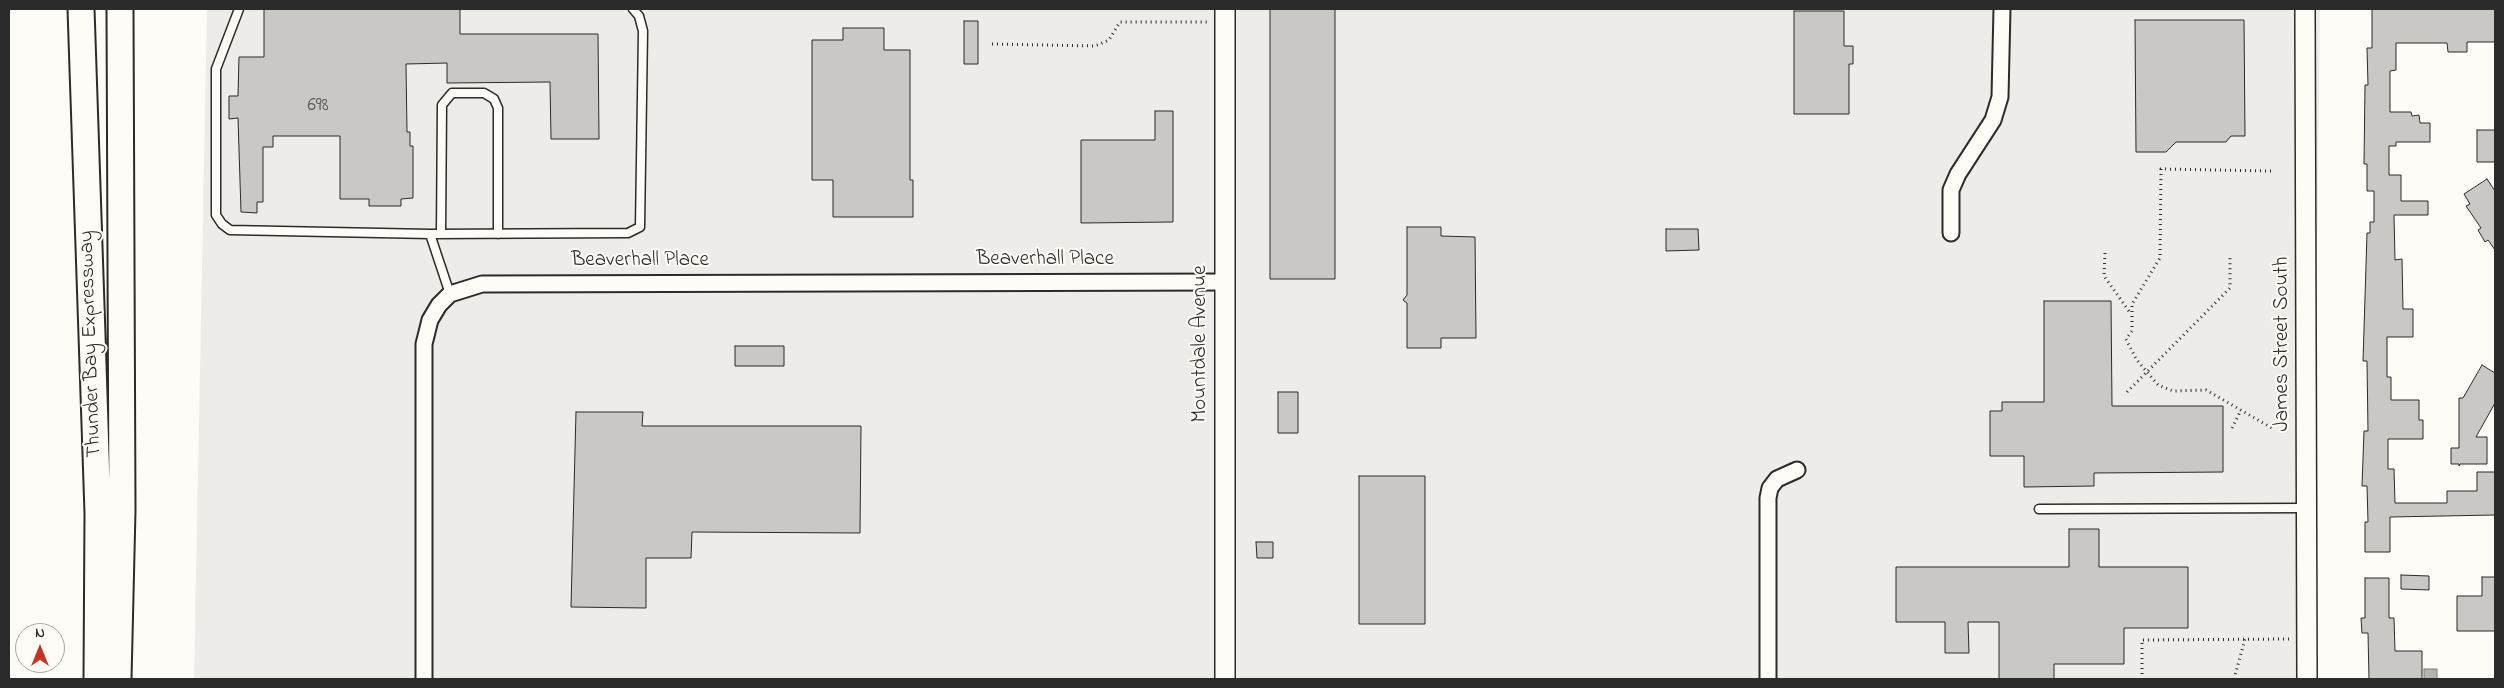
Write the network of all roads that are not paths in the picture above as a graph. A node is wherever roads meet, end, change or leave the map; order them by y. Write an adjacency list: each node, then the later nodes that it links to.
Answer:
1 (81, 9): 17 (highway, Thunder Bay Expressway)
2 (120, 9): 18 (highway, Thunder Bay Expressway)
3 (239, 9): 10 (lane)
4 (633, 9): 11 (lane)
5 (2002, 9): 9 (street)
6 (2305, 9): 15 (street, James Street South)
7 (1225, 16): 12 (street, Mountdale Avenue)
8 (442, 233): 10 (lane); 11 (lane); 11 (lane)
9 (1950, 233)
10 (430, 234): 13 (lane)
11 (498, 234)
12 (1225, 282): 13 (street, Beaverhall Place); 20 (street, Mountdale Avenue)
13 (450, 294): 19 (street)
14 (1797, 470): 21 (street)
15 (2307, 508): 16 (lane); 22 (street, James Street South)
16 (2039, 509)
17 (97, 679)
18 (118, 679)
19 (424, 679)
20 (1224, 679)
21 (1768, 679)
22 (2307, 679)

